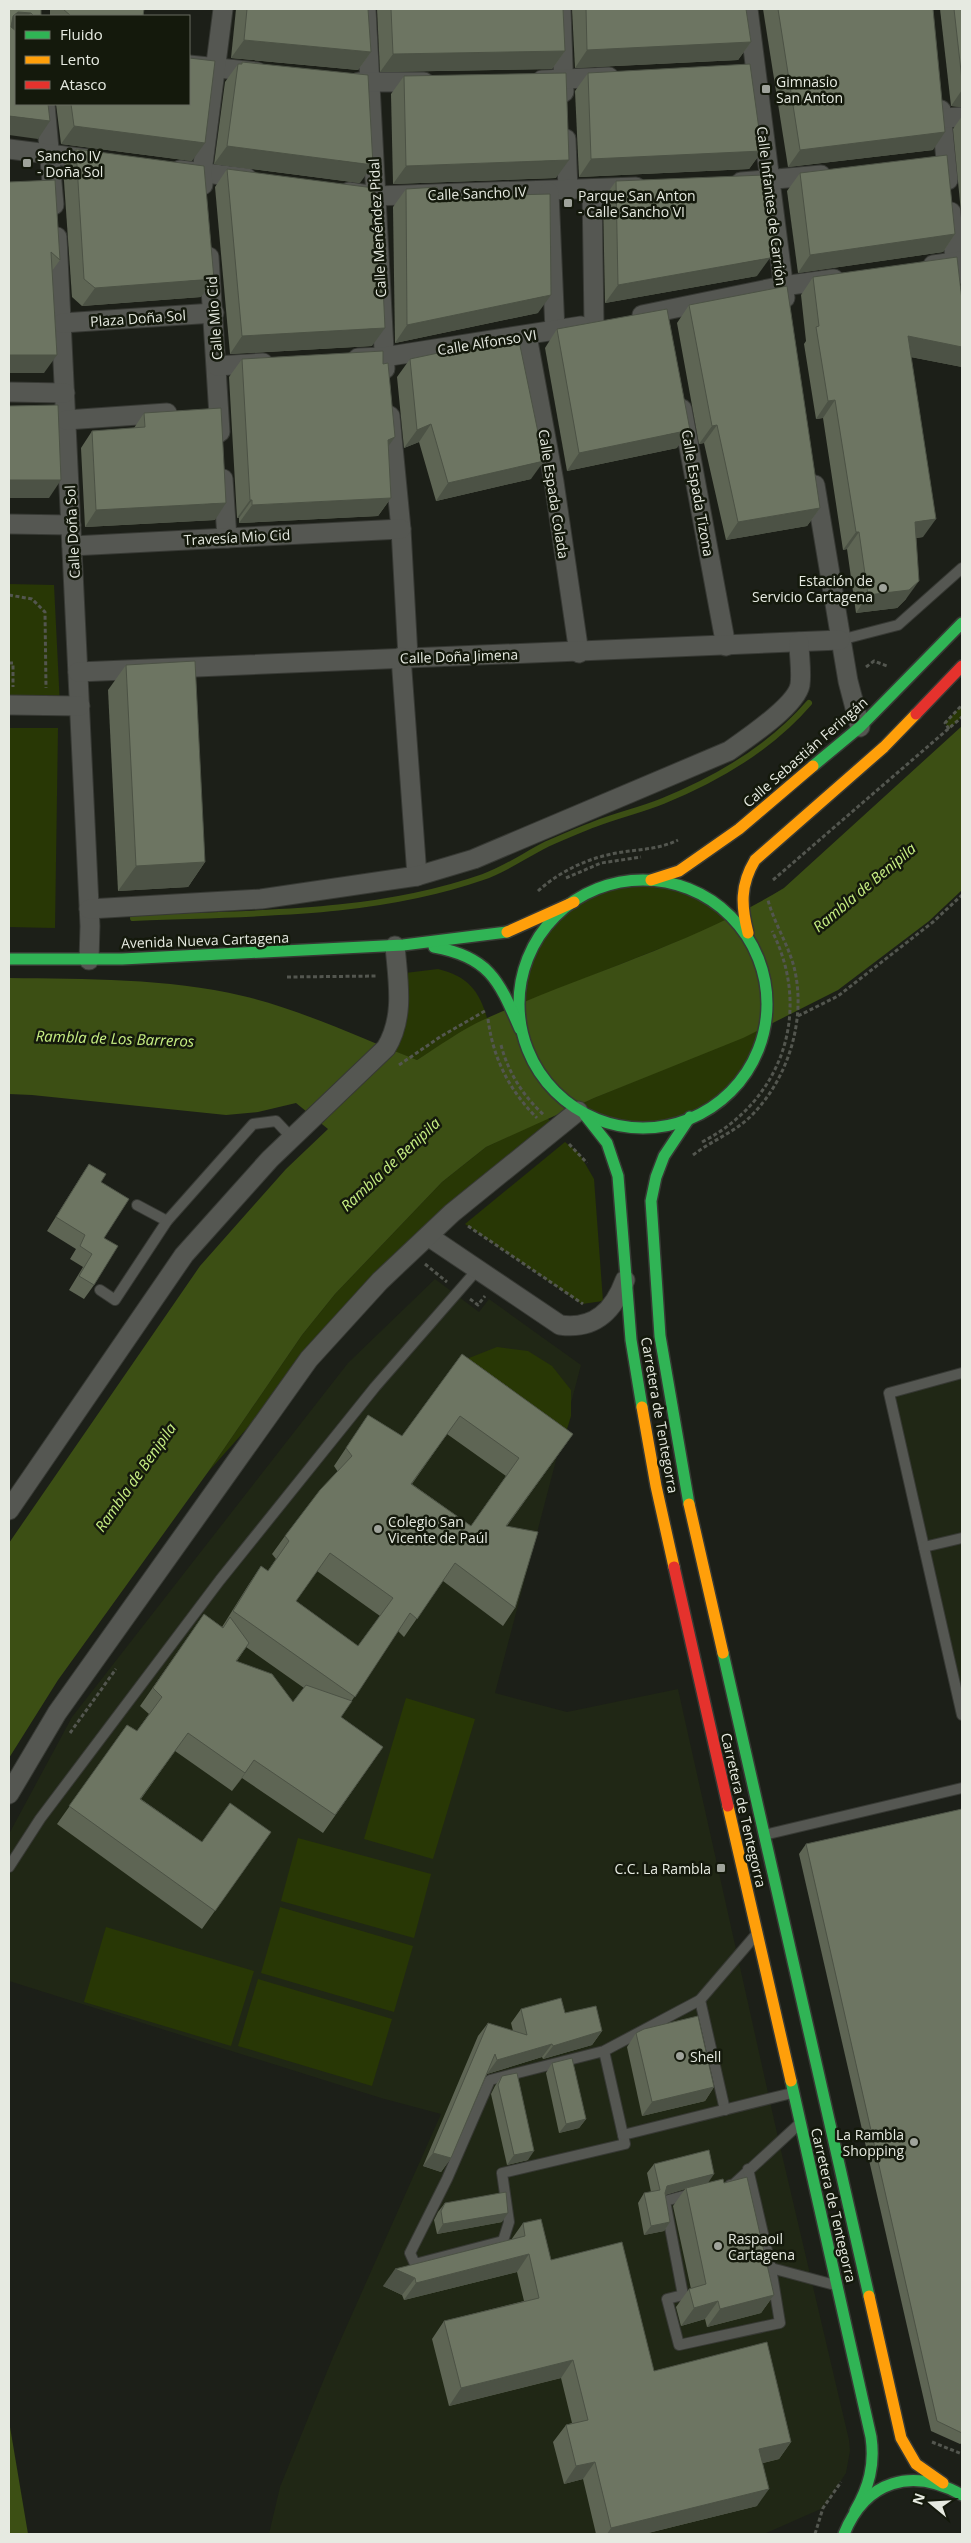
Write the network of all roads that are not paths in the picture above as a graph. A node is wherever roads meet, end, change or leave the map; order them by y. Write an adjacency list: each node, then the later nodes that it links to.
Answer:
1 (223, 9): 6 (street)
2 (366, 9): 15 (street, Calle Menéndez Pidal)
3 (561, 9): 13 (street)
4 (748, 9): 7 (street, Calle Infantes de Carrión)
5 (190, 65): 6 (street)
6 (214, 68): 9 (street); 26 (street)
7 (755, 70): 8 (street); 29 (street, Calle Infantes de Carrión)
8 (736, 71)
9 (273, 74)
10 (631, 76): 13 (street)
11 (341, 80): 15 (street)
12 (525, 80): 13 (street)
13 (564, 80): 34 (street)
14 (438, 82): 15 (street)
15 (370, 83): 36 (street, Calle Menéndez Pidal)
16 (939, 88): 19 (street)
17 (45, 105): 21 (street, Calle Doña Sol)
18 (962, 117): 19 (street)
19 (942, 118): 22 (street)
20 (9, 149): 21 (street)
21 (51, 155): 23 (street); 47 (street, Calle Doña Sol)
22 (946, 160): 24 (street); 39 (street)
23 (117, 163)
24 (926, 163)
25 (164, 168): 26 (street)
26 (202, 172): 28 (street); 37 (street)
27 (838, 173): 29 (street)
28 (269, 181)
29 (768, 181): 30 (street); 42 (street, Calle Infantes de Carrión)
30 (719, 183)
31 (650, 186): 33 (street, Calle Sancho IV)
32 (327, 189): 36 (street, Calle Sancho IV)
33 (592, 189): 34 (street, Calle Sancho IV); 48 (street)
34 (568, 190): 35 (street, Calle Sancho IV)
35 (549, 191): 36 (street, Calle Sancho IV); 49 (street)
36 (376, 196): 52 (street, Calle Menéndez Pidal)
37 (204, 200)
38 (207, 238): 45 (street, Calle Mio Cid)
39 (959, 262): 40 (street); 43 (street)
40 (917, 267)
41 (850, 277): 42 (street, Calle Alfonso VI)
42 (783, 286): 44 (street, Calle Alfonso VI); 46 (street, Calle Infantes de Carrión)
43 (958, 290)
44 (663, 311): 48 (street, Calle Alfonso VI); 50 (street)
45 (214, 313): 47 (street, Plaza Doña Sol); 55 (street, Calle Mio Cid)
46 (787, 315)
47 (62, 323): 58 (street, Calle Doña Sol)
48 (594, 324): 49 (street, Calle Alfonso VI)
49 (556, 331): 51 (street, Calle Alfonso VI)
50 (667, 331)
51 (527, 336): 52 (street, Calle Alfonso VI); 74 (street, Calle Espada Colada)
52 (384, 357): 53 (street, Calle Alfonso VI); 66 (street, Calle Menéndez Pidal)
53 (344, 359)
54 (286, 362): 55 (street)
55 (217, 366): 59 (street, Calle Mio Cid)
56 (678, 389): 73 (street, Calle Espada Tizona)
57 (9, 392): 58 (street)
58 (65, 393): 62 (street, Calle Doña Sol)
59 (218, 410): 60 (street); 67 (street, Calle Mio Cid)
60 (200, 411)
61 (180, 412): 62 (street)
62 (66, 420): 65 (street, Calle Doña Sol)
63 (811, 463): 71 (street)
64 (9, 524): 65 (street)
65 (71, 525): 68 (street, Calle Doña Sol)
66 (401, 530): 67 (street, Travesía Mio Cid); 75 (street, Calle Menéndez Pidal)
67 (227, 538): 68 (street, Travesía Mio Cid)
68 (72, 546): 77 (street, Calle Doña Sol)
69 (962, 568): 71 (lane)
70 (962, 623): 80 (main road, Calle Sebastián Feringán)
71 (840, 640): 72 (street, Calle Doña Jimena); 80 (street)
72 (798, 642): 73 (street, Calle Doña Jimena); 81 (street)
73 (726, 646): 74 (street, Calle Doña Jimena)
74 (579, 653): 75 (street, Calle Doña Jimena)
75 (405, 657): 77 (street, Calle Doña Jimena); 81 (street, Calle Menéndez Pidal)
76 (962, 666): 85 (main road)
77 (78, 672): 79 (street, Calle Doña Sol)
78 (11, 705): 79 (street)
79 (80, 706): 84 (street, Calle Doña Sol)
80 (860, 727): 82 (main road, Calle Sebastián Feringán)
81 (417, 876): 84 (street)
82 (650, 880): 83 (main road, Avenida Nueva Cartagena); 85 (main road)
83 (574, 902): 86 (main road, Avenida Nueva Cartagena); 89 (main road)
84 (89, 909): 88 (street, Calle Doña Sol)
85 (737, 915): 91 (main road)
86 (399, 946): 88 (main road, Avenida Nueva Cartagena); 89 (main road, Avenida Nueva Cartagena); 92 (street)
87 (9, 959): 88 (main road, Avenida Nueva Cartagena)
88 (89, 960)
89 (514, 1006): 90 (main road)
90 (578, 1111): 91 (main road); 95 (street); 97 (main road, Carretera de Tentegorra)
91 (690, 1117): 106 (main road, Carretera de Tentegorra)
92 (292, 1138): 94 (lane); 100 (street)
93 (137, 1205): 94 (lane)
94 (166, 1221): 98 (lane)
95 (428, 1236): 96 (street); 105 (street)
96 (477, 1270): 97 (street); 107 (lane)
97 (626, 1279): 108 (main road, Carretera de Tentegorra)
98 (100, 1290)
99 (962, 1373): 102 (lane)
100 (9, 1510)
101 (962, 1538): 102 (lane)
102 (924, 1547): 103 (lane)
103 (962, 1715)
104 (962, 1788): 106 (lane)
105 (9, 1794)
106 (763, 1835): 120 (main road, Carretera de Tentegorra)
107 (9, 1866)
108 (757, 1935): 109 (lane); 111 (main road, Carretera de Tentegorra)
109 (700, 2000): 110 (lane); 112 (lane)
110 (604, 2051): 114 (lane); 114 (lane)
111 (793, 2093): 112 (lane); 113 (main road, Carretera de Tentegorra)
112 (725, 2110): 114 (lane)
113 (800, 2124): 115 (lane); 119 (main road, Carretera de Tentegorra)
114 (623, 2135)
115 (748, 2169): 116 (lane); 118 (lane)
116 (716, 2188)
117 (699, 2192): 118 (lane)
118 (771, 2268): 119 (lane)
119 (837, 2286): 122 (main road, Carretera de Tentegorra)
120 (943, 2483): 121 (main road, Carretera de Tentegorra); 122 (main road)
121 (962, 2495)
122 (855, 2511): 123 (main road, Carretera de Tentegorra)
123 (844, 2534)

